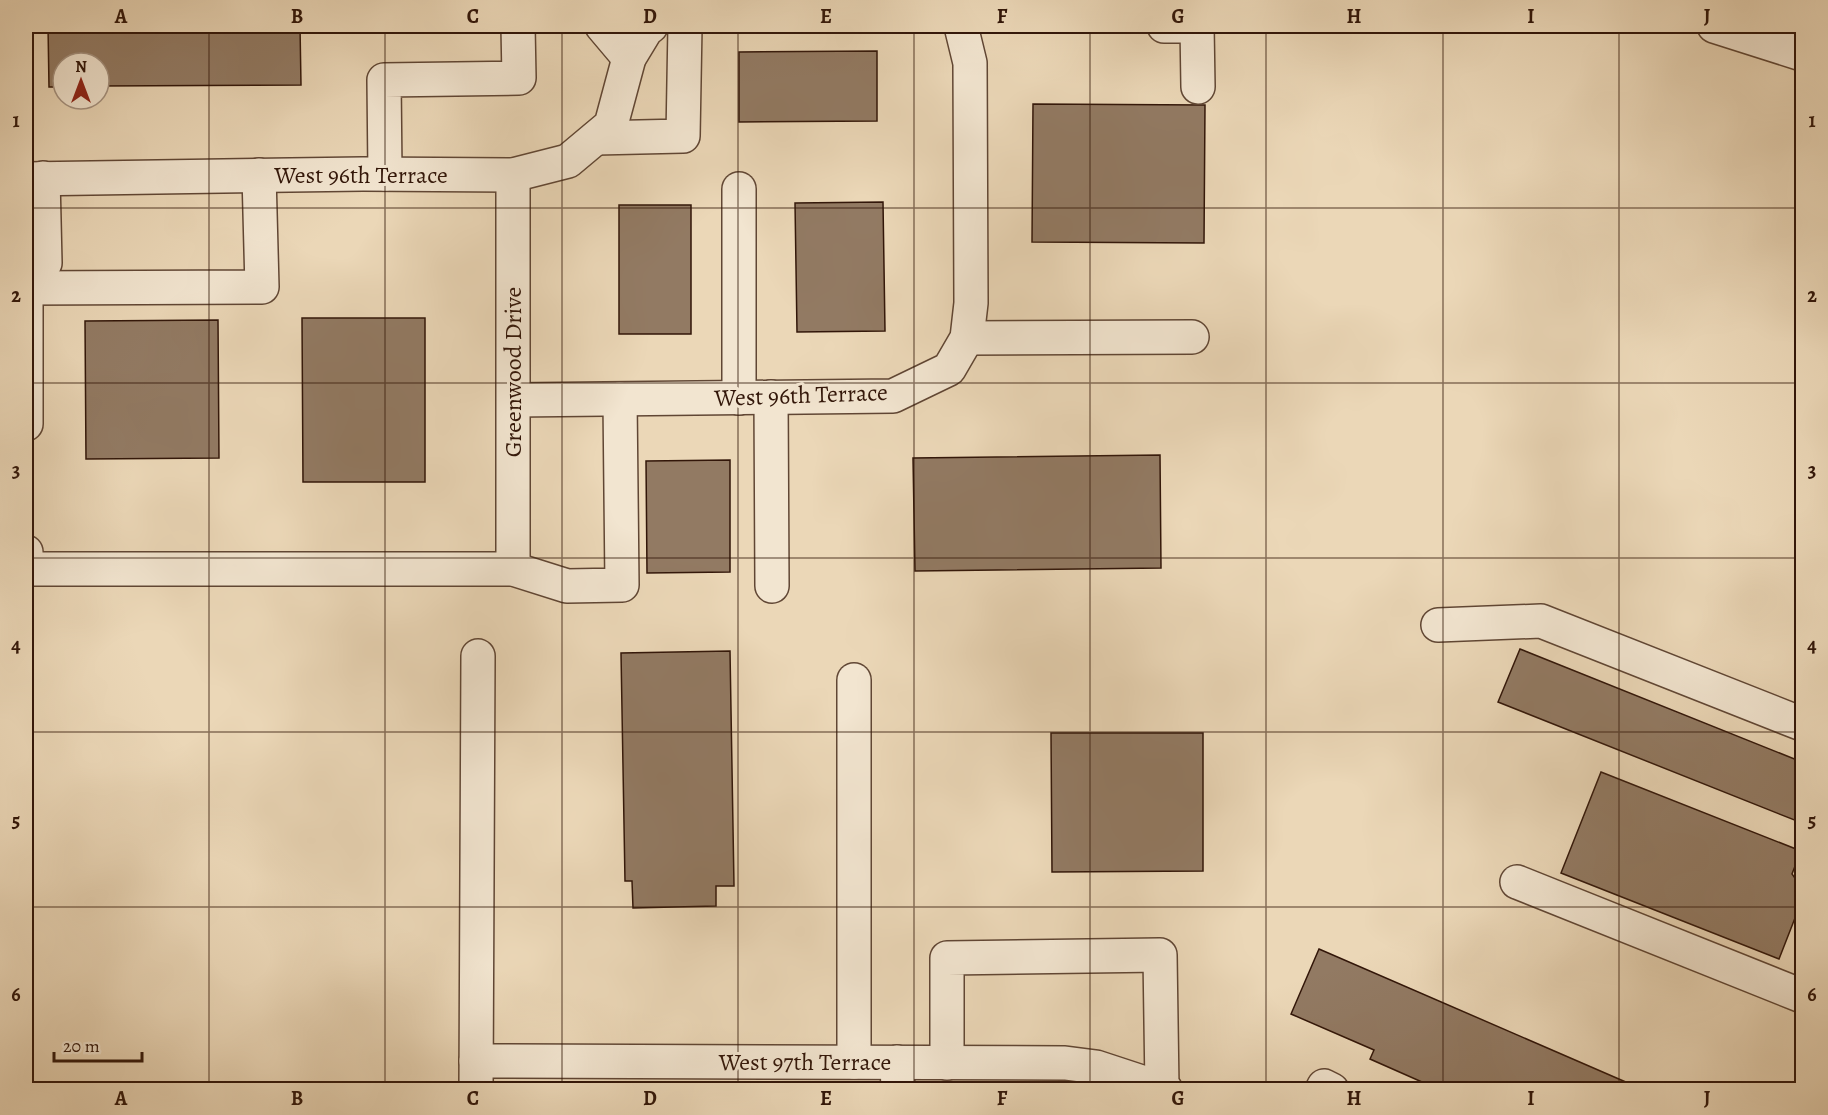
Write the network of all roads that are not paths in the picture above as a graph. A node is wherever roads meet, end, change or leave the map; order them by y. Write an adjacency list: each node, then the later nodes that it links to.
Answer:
1 (518, 26): 12 (street)
2 (602, 26): 9 (street)
3 (651, 26): 9 (street, West 96th Terrace)
4 (685, 26): 11 (street)
5 (961, 26): 19 (street, West 96th Terrace)
6 (1164, 26): 10 (street)
7 (1714, 26): 8 (street)
8 (1803, 54)
9 (629, 58): 11 (street, West 96th Terrace)
10 (1198, 87)
11 (596, 138): 14 (street, West 96th Terrace)
12 (385, 174): 13 (street, West 96th Terrace); 14 (street, West 96th Terrace)
13 (259, 175): 15 (street, West 96th Terrace); 17 (street)
14 (513, 175): 22 (street, Greenwood Drive)
15 (34, 178): 17 (street)
16 (739, 189): 20 (street)
17 (26, 288): 23 (street)
18 (1192, 337): 19 (street)
19 (967, 338): 20 (street, West 96th Terrace)
20 (755, 397): 21 (street, West 96th Terrace); 26 (street)
21 (620, 399): 22 (street, West 96th Terrace); 25 (street)
22 (514, 400): 25 (street, Greenwood Drive)
23 (26, 424)
24 (26, 552): 25 (street)
25 (513, 569)
26 (772, 586)
27 (1438, 625): 30 (street)
28 (478, 656): 35 (street)
29 (854, 680): 33 (street)
30 (1803, 724)
31 (1517, 882): 32 (street)
32 (1803, 996)
33 (854, 1062): 35 (street, West 97th Terrace); 36 (street, West 97th Terrace)
34 (947, 1063): 36 (street, West 97th Terrace); 37 (street, West 97th Terrace); 37 (street)
35 (476, 1075)
36 (898, 1076)
37 (1164, 1089)
38 (1322, 1089): 39 (street)
39 (1332, 1089)

